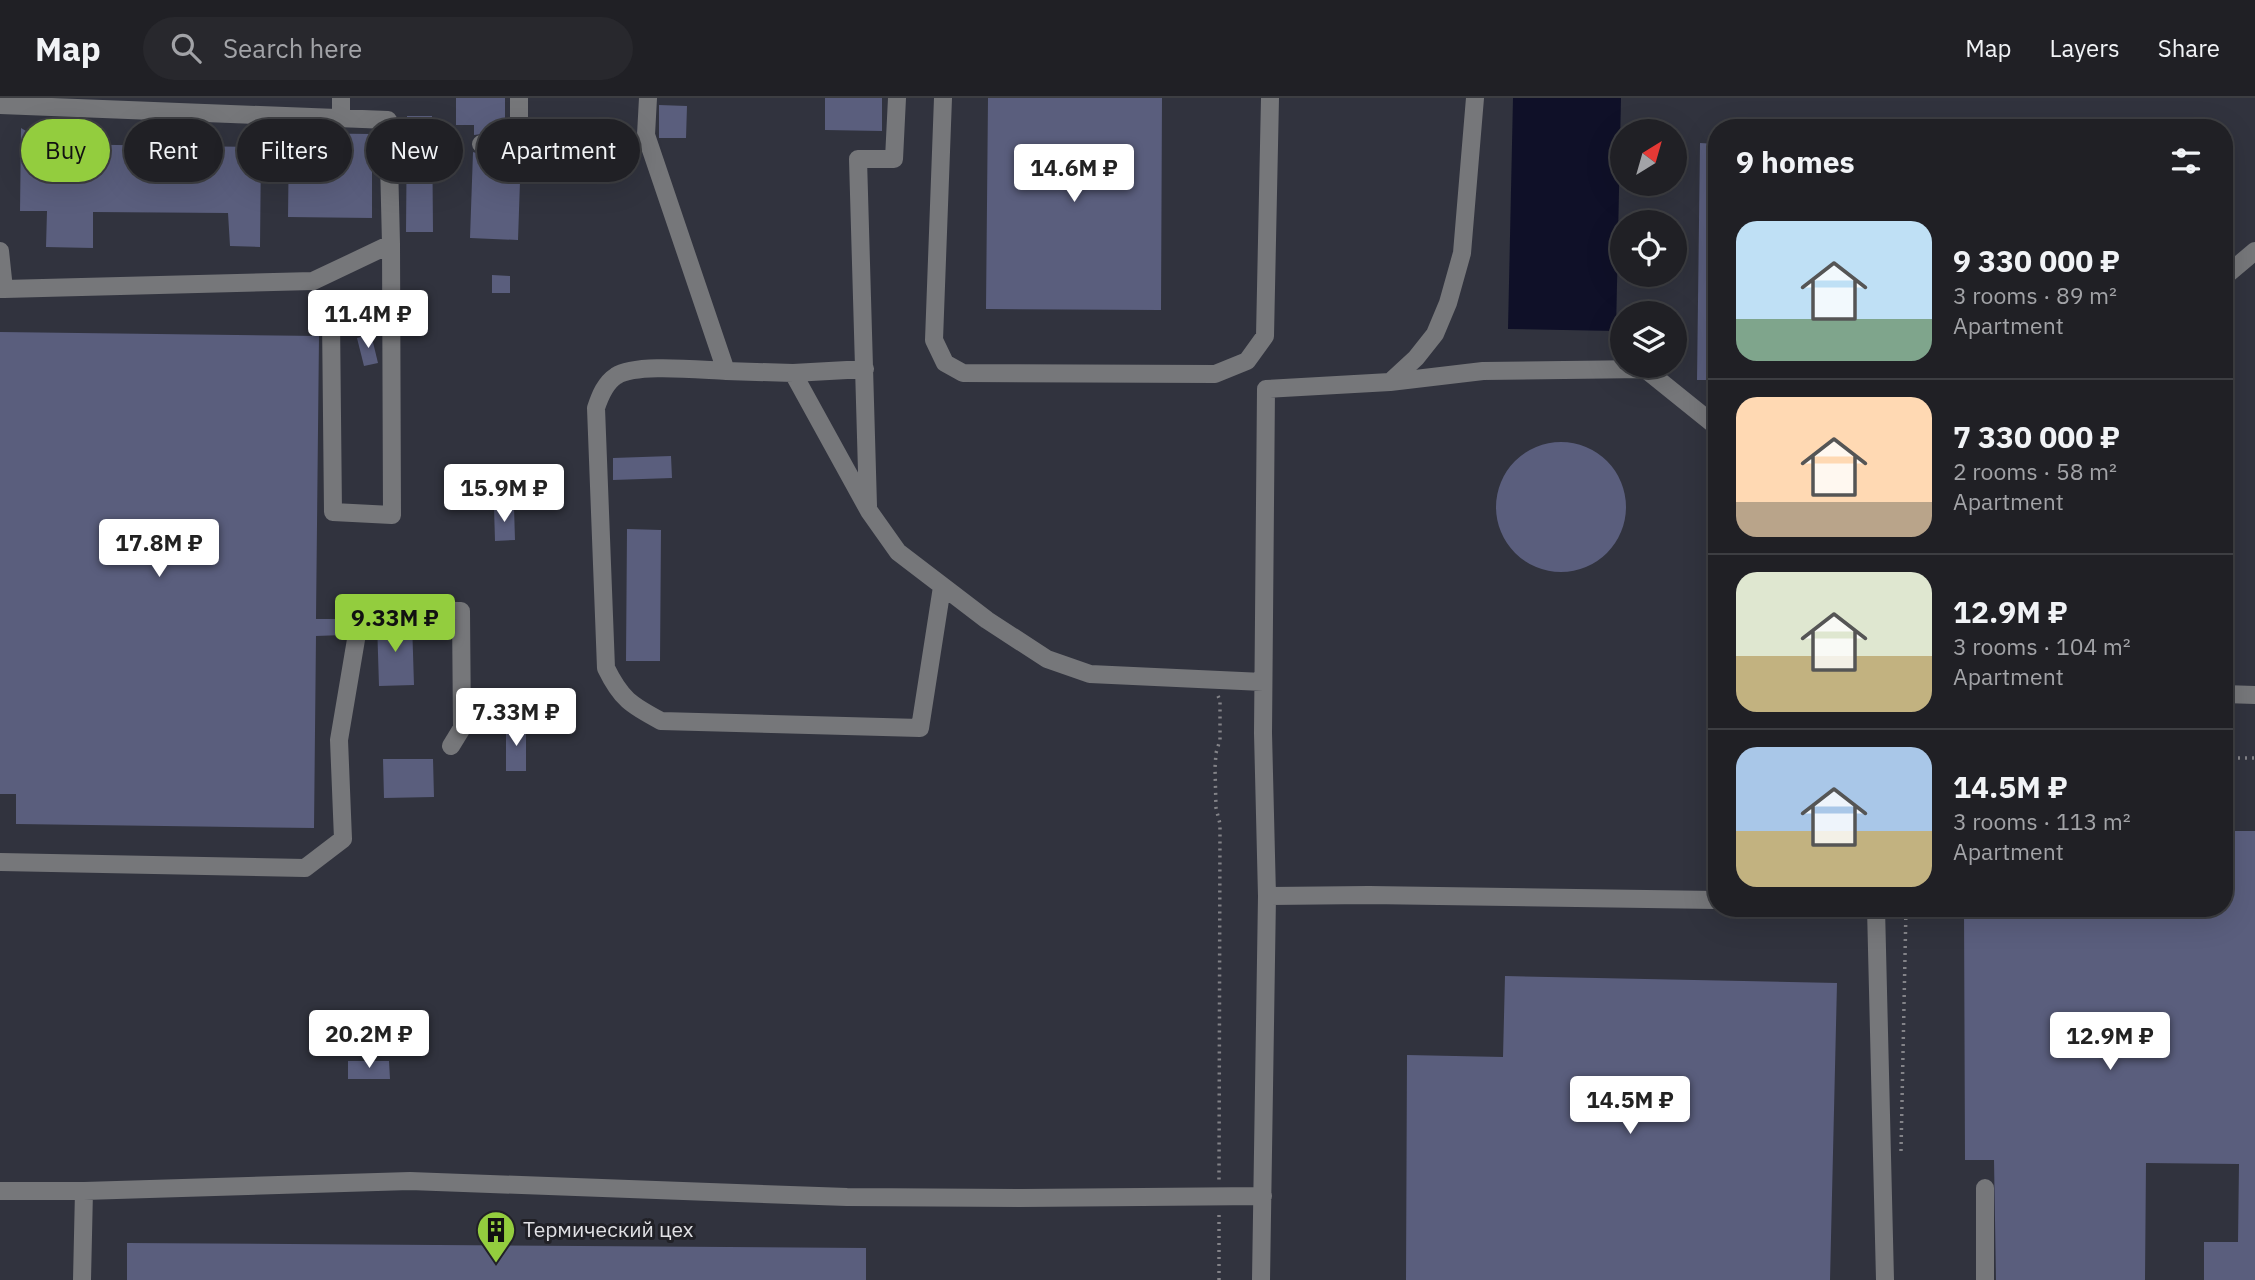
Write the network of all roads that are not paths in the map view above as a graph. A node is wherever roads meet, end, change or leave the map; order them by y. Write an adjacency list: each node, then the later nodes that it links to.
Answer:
1 (341, 98): 9 (street)
2 (519, 98): 10 (street)
3 (648, 98): 18 (street)
4 (897, 98): 17 (street)
5 (943, 98): 6 (street)
6 (1270, 98)
7 (1475, 98): 20 (street)
8 (0, 105): 9 (street)
9 (341, 118): 11 (street)
10 (519, 119)
11 (391, 244): 15 (street); 16 (street)
12 (0, 251): 15 (street)
13 (2255, 251): 14 (street)
14 (2233, 269)
15 (2, 289)
16 (331, 318)
17 (865, 369): 19 (street); 22 (street)
18 (726, 371): 19 (street); 23 (street)
19 (793, 373): 22 (street)
20 (1390, 382): 21 (street); 24 (street)
21 (1708, 420)
22 (869, 510): 23 (street)
23 (942, 587): 24 (street)
24 (1263, 682): 29 (street)
25 (2233, 694): 26 (street)
26 (2255, 695)
27 (451, 746): 28 (street)
28 (0, 862)
29 (1267, 896): 30 (street); 35 (street)
30 (1708, 900)
31 (1876, 917): 38 (street)
32 (1984, 1188): 39 (street)
33 (0, 1191): 34 (street)
34 (84, 1191): 35 (street); 36 (street)
35 (1263, 1196): 37 (street)
36 (82, 1280)
37 (1261, 1280)
38 (1885, 1280)
39 (1985, 1280)

